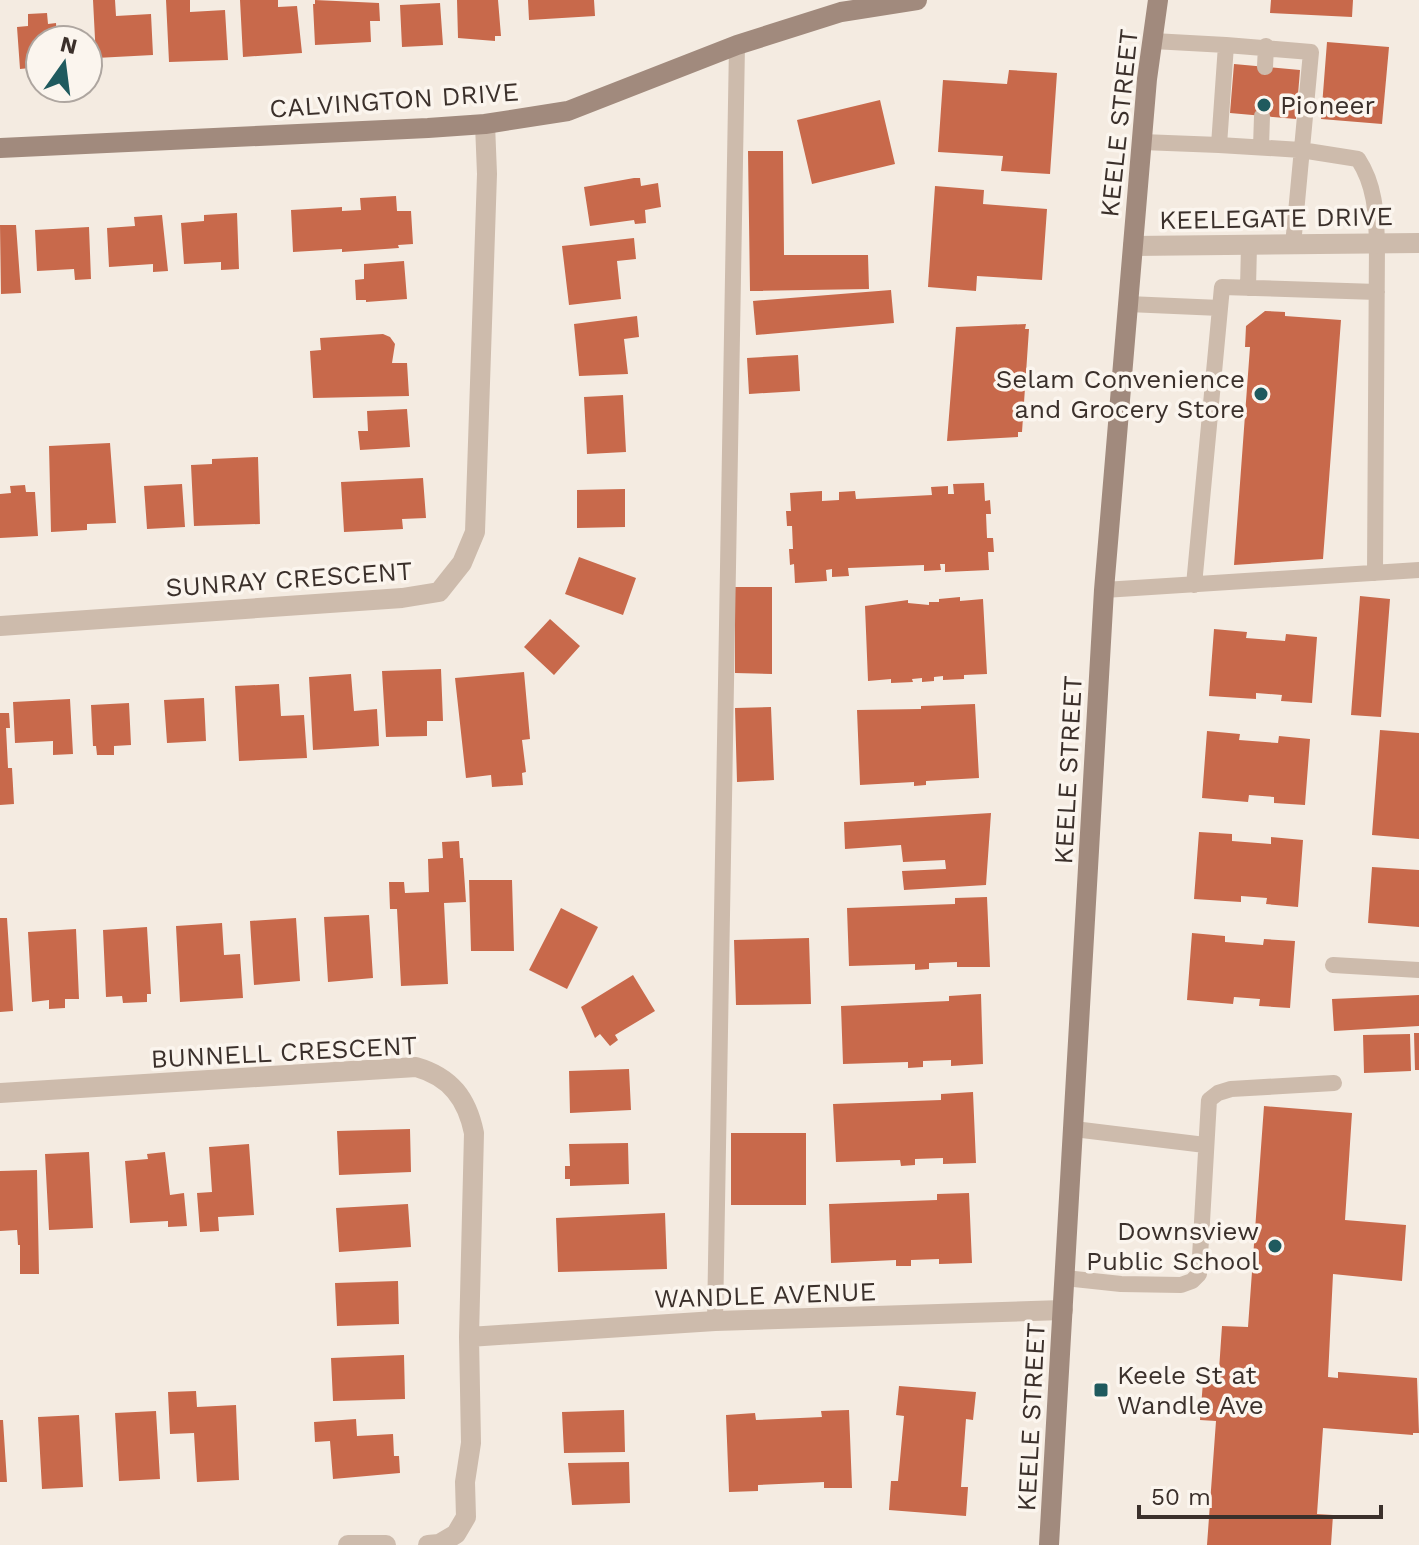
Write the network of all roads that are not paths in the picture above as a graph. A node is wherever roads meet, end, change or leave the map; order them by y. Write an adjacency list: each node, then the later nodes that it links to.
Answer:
1 (917, 0): 4 (main road, CALVINGTON DRIVE)
2 (1158, 0): 3 (main road, KEELE STREET)
3 (1153, 41): 5 (lane); 10 (main road, KEELE STREET)
4 (737, 45): 9 (main road, CALVINGTON DRIVE); 37 (lane)
5 (1226, 45): 6 (lane); 11 (lane)
6 (1266, 46): 7 (lane); 14 (lane)
7 (1265, 67)
8 (1262, 116): 12 (lane)
9 (485, 124): 13 (main road, CALVINGTON DRIVE); 28 (street, SUNRAY CRESCENT)
10 (1142, 142): 11 (lane); 19 (main road, KEELE STREET)
11 (1219, 145): 12 (lane)
12 (1261, 147): 14 (lane)
13 (0, 148)
14 (1301, 150): 15 (lane); 18 (lane)
15 (1377, 243): 16 (street, KEELEGATE DRIVE); 18 (street, KEELEGATE DRIVE); 21 (lane)
16 (1419, 243)
17 (1249, 245): 18 (street, KEELEGATE DRIVE); 19 (street, KEELEGATE DRIVE); 20 (lane)
18 (1293, 245)
19 (1133, 246): 22 (main road, KEELE STREET)
20 (1248, 288): 21 (lane); 23 (lane)
21 (1377, 292): 25 (lane)
22 (1128, 304): 23 (lane); 27 (main road, KEELE STREET)
23 (1220, 308): 26 (lane)
24 (1419, 570): 25 (lane)
25 (1375, 573): 26 (lane)
26 (1194, 585): 27 (lane)
27 (1104, 590): 33 (main road, KEELE STREET)
28 (0, 626)
29 (1333, 965): 30 (lane)
30 (1419, 970)
31 (1334, 1083): 34 (lane)
32 (0, 1093): 38 (street, BUNNELL CRESCENT)
33 (1074, 1129): 34 (lane); 35 (main road, KEELE STREET)
34 (1205, 1145): 35 (lane)
35 (1065, 1278): 36 (main road, KEELE STREET)
36 (1063, 1310): 37 (street, WANDLE AVENUE); 42 (main road, KEELE STREET)
37 (715, 1321): 38 (street, WANDLE AVENUE)
38 (469, 1337): 41 (street, BUNNELL CRESCENT)
39 (348, 1545): 40 (street)
40 (386, 1545)
41 (428, 1545)
42 (1049, 1545)

